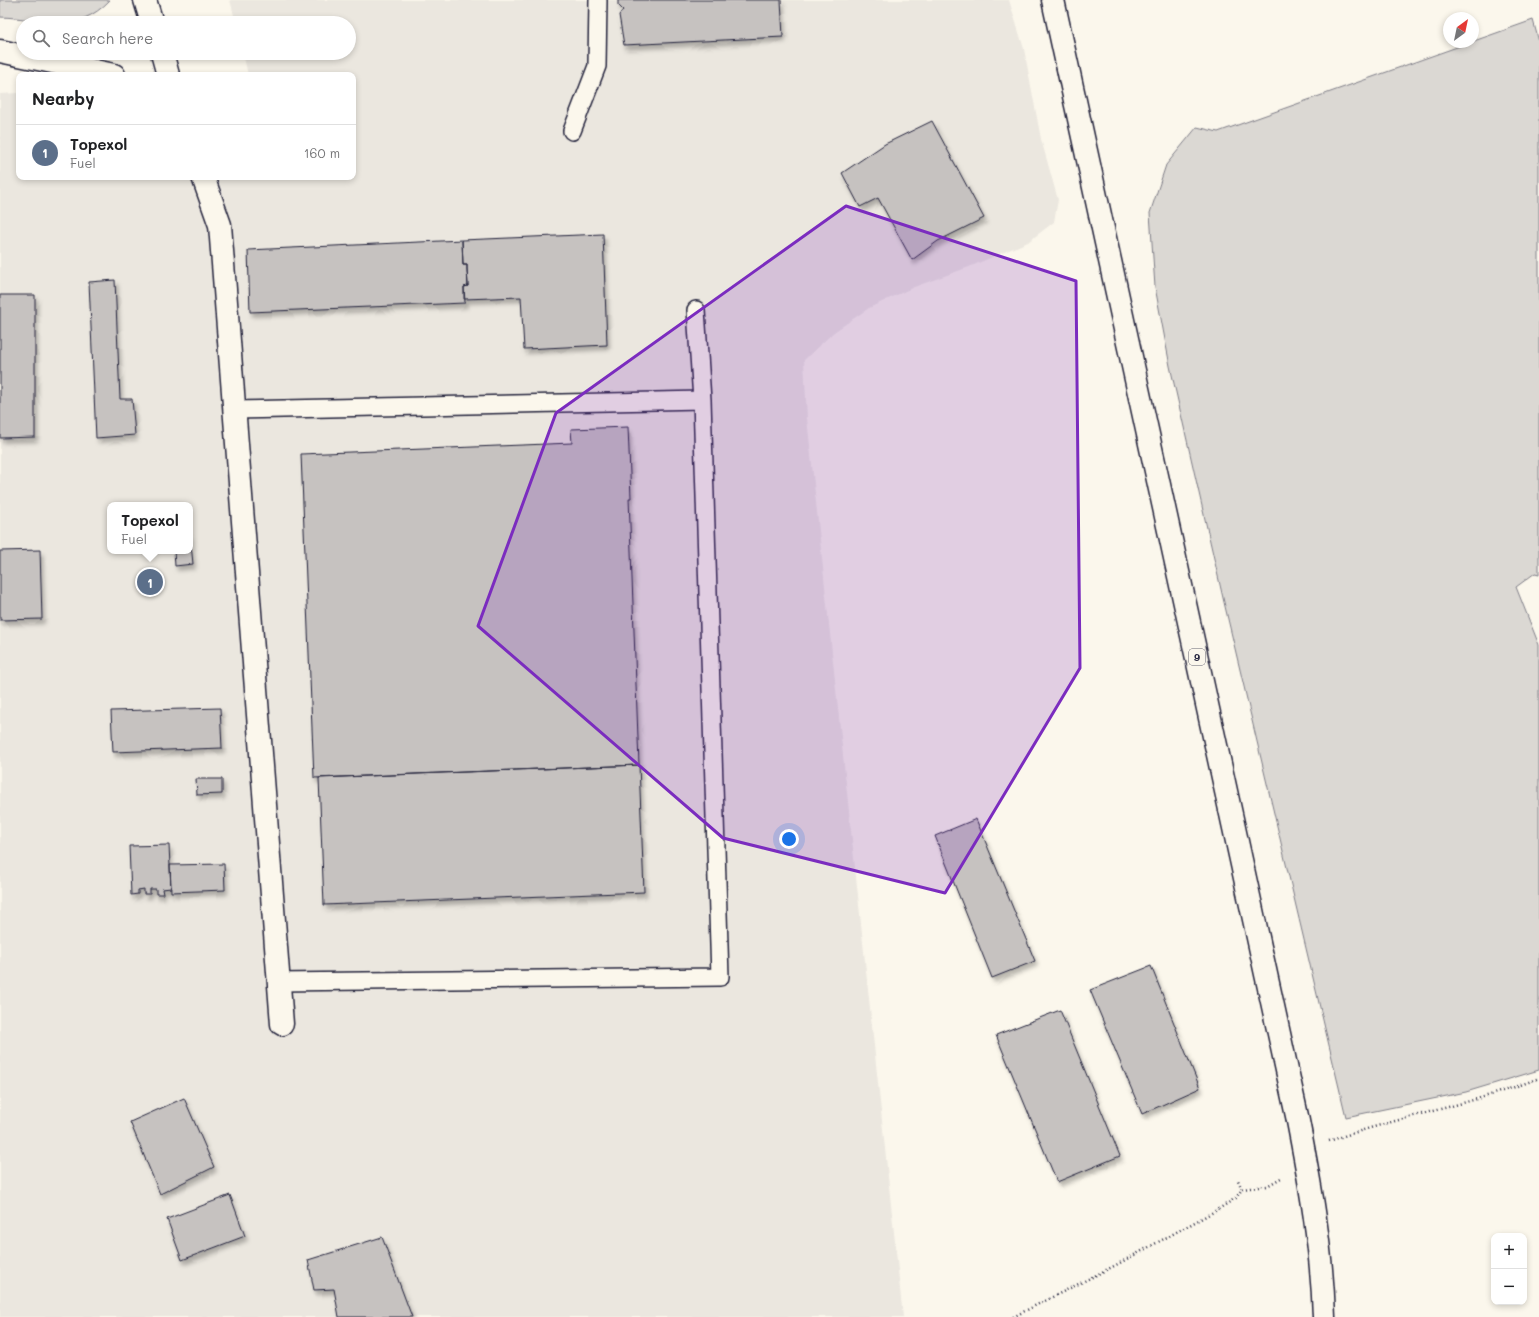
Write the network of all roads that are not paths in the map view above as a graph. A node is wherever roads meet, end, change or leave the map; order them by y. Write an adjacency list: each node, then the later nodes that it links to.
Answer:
1 (145, 0): 4 (main road)
2 (598, 0): 11 (lane)
3 (1053, 0): 18 (main road, 9)
4 (150, 16)
5 (0, 51): 6 (main road)
6 (16, 54)
7 (43, 60): 9 (main road)
8 (164, 60): 10 (main road)
9 (100, 72)
10 (167, 72)
11 (572, 131)
12 (204, 180): 15 (main road)
13 (696, 310): 14 (lane)
14 (702, 400): 15 (lane); 16 (lane)
15 (234, 410): 16 (main road)
16 (279, 982): 17 (main road)
17 (282, 1024)
18 (1324, 1317)

